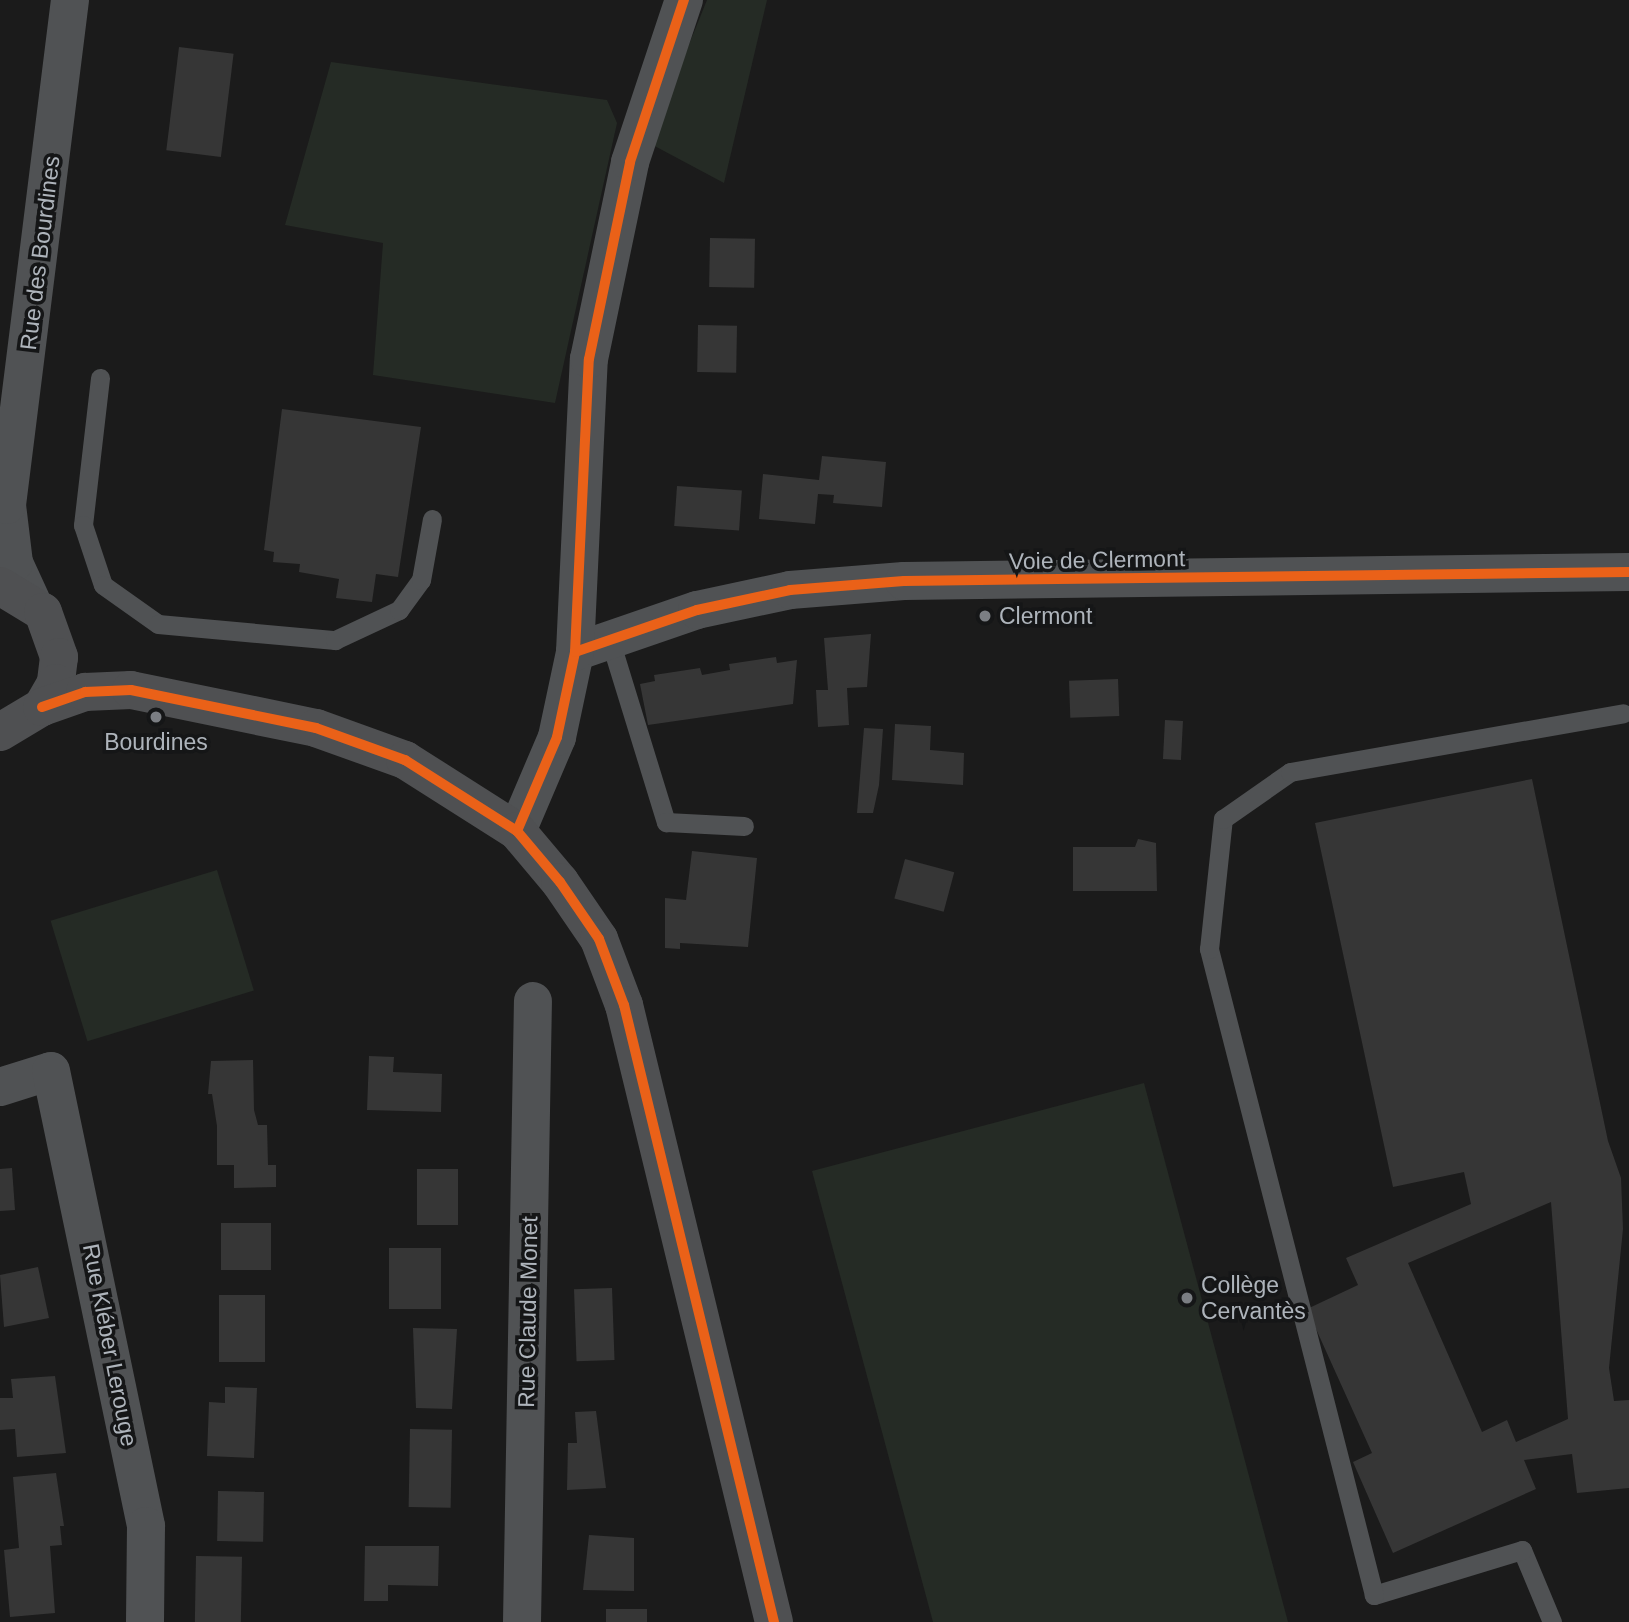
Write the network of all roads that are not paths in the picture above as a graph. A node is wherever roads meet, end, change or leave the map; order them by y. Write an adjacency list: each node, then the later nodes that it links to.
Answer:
1 (70, 0): 4 (street, Rue des Bourdines)
2 (684, 0): 10 (street)
3 (100, 378): 5 (lane)
4 (4, 513): 7 (street, Rue des Bourdines)
5 (432, 519)
6 (1629, 572): 9 (street, Voie de Clermont)
7 (15, 593): 8 (street)
8 (55, 633): 11 (street); 12 (street)
9 (609, 636): 10 (street, Voie de Clermont); 15 (lane)
10 (575, 652): 16 (street)
11 (131, 690): 12 (street); 16 (street)
12 (42, 707): 14 (street)
13 (1623, 713): 22 (lane)
14 (0, 732)
15 (744, 826)
16 (517, 831): 21 (street)
17 (533, 1001): 20 (street, Rue Claude Monet)
18 (0, 1087): 19 (street, Rue Kléber Lerouge)
19 (145, 1622)
20 (522, 1622)
21 (774, 1622)
22 (1552, 1622)

